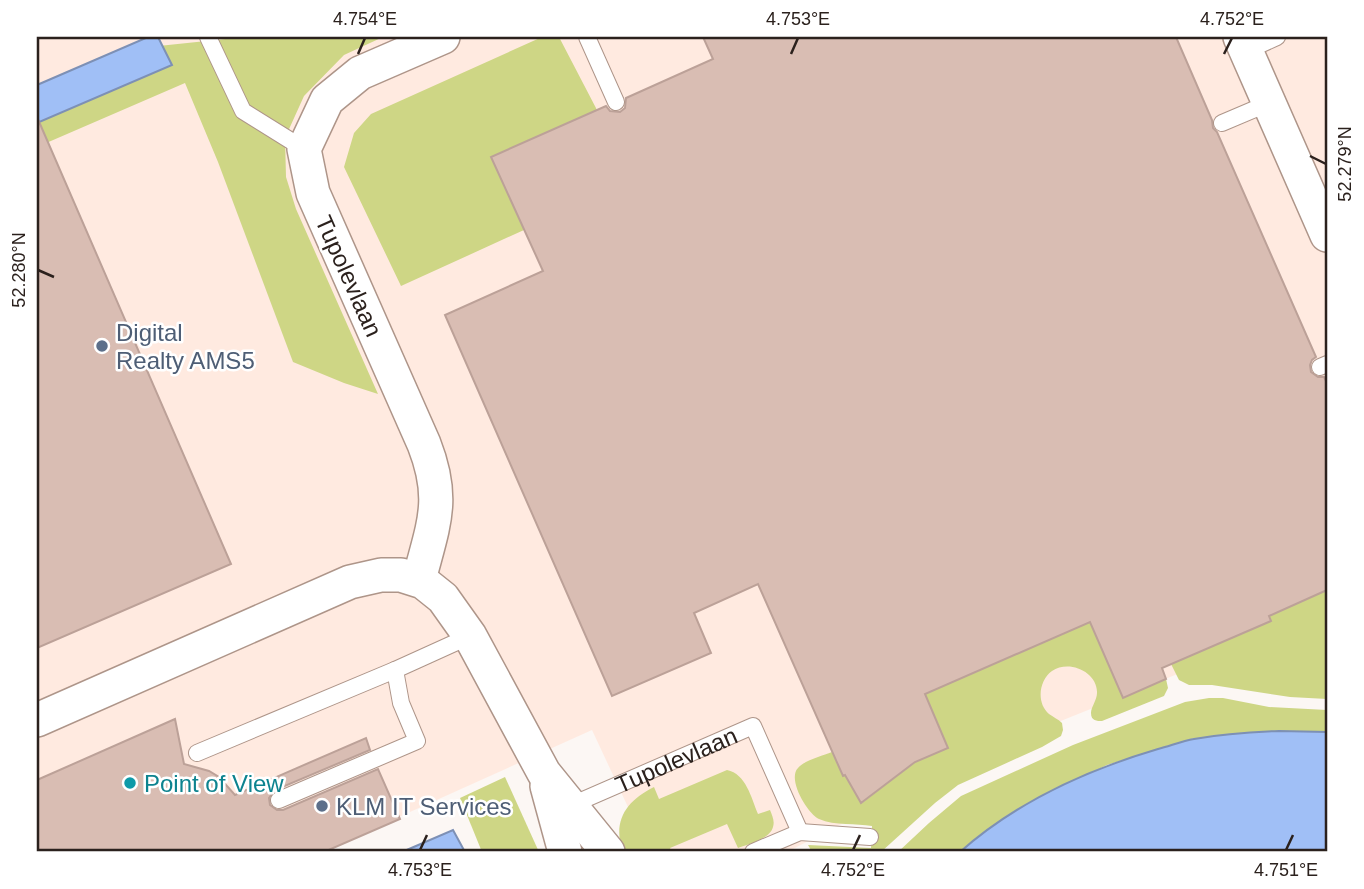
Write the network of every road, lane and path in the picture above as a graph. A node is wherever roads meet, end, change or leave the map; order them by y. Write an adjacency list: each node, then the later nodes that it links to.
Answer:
1 (208, 37): 9 (lane)
2 (443, 37): 9 (street)
3 (587, 37): 6 (lane)
4 (1277, 37): 5 (lane)
5 (1243, 44): 7 (street)
6 (616, 103)
7 (1269, 103): 8 (lane); 10 (street)
8 (1222, 123)
9 (303, 149): 11 (street, Tupolevlaan)
10 (1327, 235)
11 (419, 580): 12 (street); 14 (street)
12 (470, 636): 13 (lane); 17 (street)
13 (395, 670): 15 (lane); 16 (lane)
14 (37, 720)
15 (197, 752)
16 (279, 800)
17 (562, 809): 18 (lane, Tupolevlaan); 20 (street); 21 (street)
18 (800, 832): 19 (lane); 22 (lane)
19 (870, 837)
20 (565, 852)
21 (608, 852)
22 (753, 852)

